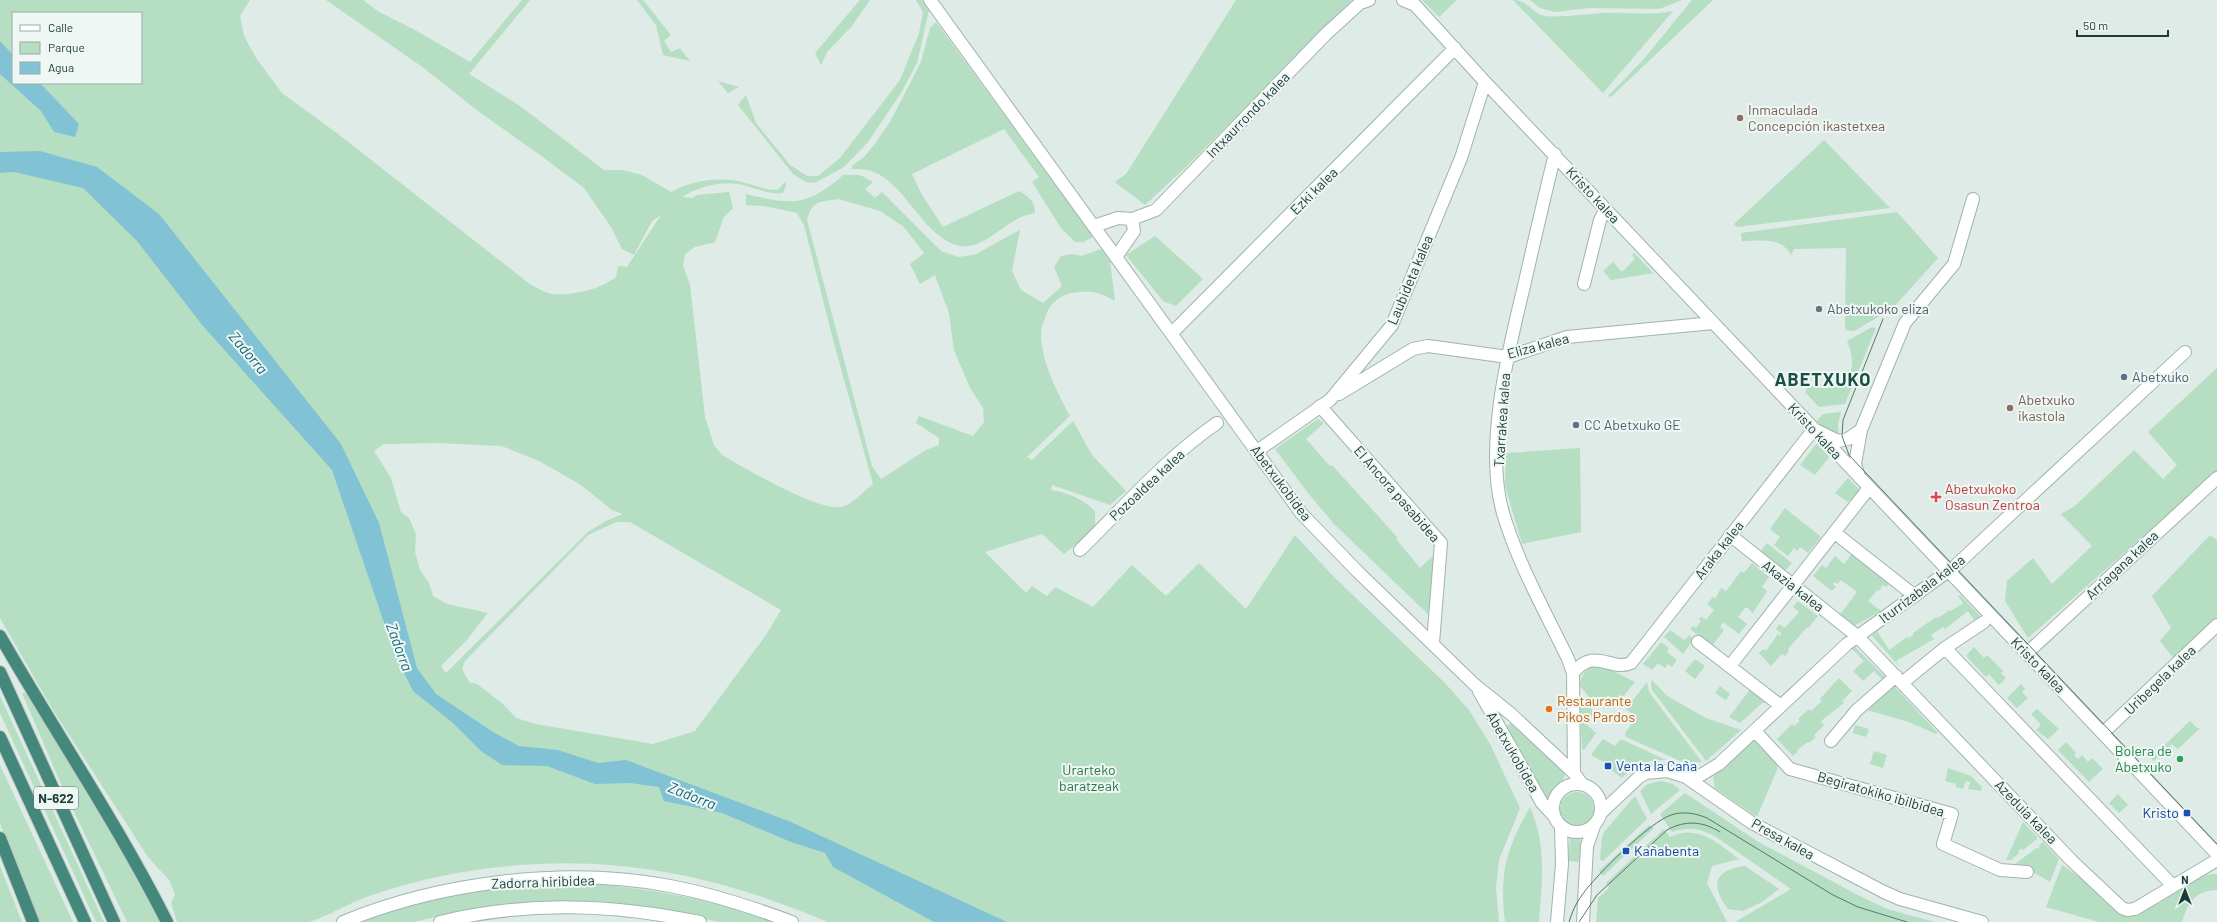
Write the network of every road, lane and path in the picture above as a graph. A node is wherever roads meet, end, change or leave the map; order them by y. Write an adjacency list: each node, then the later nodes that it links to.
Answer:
1 (930, 0): 10 (street, Abetxukobidea)
2 (1403, 0): 4 (street, Kristo kalea)
3 (1364, 1): 9 (street, Intxaurrondo kalea)
4 (1455, 48): 5 (street, Kristo kalea); 14 (street, Ezki kalea)
5 (1485, 82): 6 (street, Kristo kalea); 17 (street, Laubideta kalea)
6 (1555, 154): 8 (street, Kristo kalea); 16 (street, Txarrakea kalea)
7 (1973, 199): 20 (street)
8 (1606, 209): 12 (street); 13 (street, Kristo kalea)
9 (1132, 219): 10 (street, Intxaurrondo kalea); 11 (street)
10 (1094, 226): 11 (street, Abetxukobidea)
11 (1116, 257): 14 (street, Abetxukobidea)
12 (1584, 284)
13 (1713, 323): 16 (street, Eliza kalea); 19 (street, Kristo kalea)
14 (1172, 333): 21 (street, Abetxukobidea)
15 (2185, 352): 28 (street, Iturrizabala kalea)
16 (1508, 357): 17 (street, Eliza kalea); 41 (street, Txarrakea kalea)
17 (1325, 403): 21 (street, Laubideta kalea); 36 (street, El Ancora pasabidea)
18 (1217, 423): 27 (street, Pozoaldea kalea)
19 (1814, 428): 20 (street); 22 (street, Kristo kalea); 26 (street, Araka kalea)
20 (1861, 430): 22 (street)
21 (1256, 451): 36 (street, Abetxukobidea)
22 (1859, 477): 24 (street, Kristo kalea)
23 (2217, 478): 38 (street, Arriagana kalea)
24 (1869, 488): 25 (street); 28 (street, Kristo kalea)
25 (1835, 533): 29 (street); 30 (street)
26 (1730, 535): 29 (street, Akazia kalea); 41 (street, Araka kalea)
27 (1080, 550)
28 (1949, 571): 30 (street, Iturrizabala kalea); 38 (street, Kristo kalea)
29 (1793, 586): 34 (street, Akazia kalea); 39 (street)
30 (1915, 596): 34 (street, Iturrizabala kalea)
31 (1984, 622): 37 (street)
32 (2217, 625): 46 (street, Uribegela kalea)
33 (0, 636): 64 (highway)
34 (1857, 636): 42 (street, Azeduia kalea); 44 (street, Iturrizabala kalea)
35 (1698, 642): 39 (street)
36 (1433, 643): 43 (street, Abetxukobidea)
37 (1945, 648): 42 (street); 60 (street)
38 (2027, 653): 46 (street, Kristo kalea)
39 (1730, 666): 44 (street)
40 (0, 672): 63 (highway, N-622)
41 (1573, 673): 49 (street, Txarrakea kalea)
42 (1899, 680): 48 (street); 60 (street, Azeduia kalea)
43 (1475, 685): 49 (street, Abetxukobidea); 53 (street, Abetxukobidea)
44 (1781, 706): 45 (street, Iturrizabala kalea)
45 (1755, 731): 50 (street, Iturrizabala kalea); 59 (street, Begiratokiko ibilbidea)
46 (2103, 733): 57 (street, Kristo kalea)
47 (0, 737): 62 (highway, N-622)
48 (1831, 740)
49 (1574, 773): 51 (street, Abetxukobidea)
50 (1686, 777): 52 (street, Presa kalea); 71 (street, Presa kalea)
51 (1582, 784): 52 (street); 53 (street)
52 (1601, 813): 55 (street)
53 (1554, 816): 54 (street)
54 (1561, 826): 55 (street); 69 (street)
55 (1594, 826): 70 (street)
56 (0, 838): 61 (highway)
57 (2217, 854)
58 (2217, 860): 60 (street, Azeduia kalea)
59 (2027, 872)
60 (2173, 886)
61 (33, 922)
62 (85, 922)
63 (114, 922)
64 (167, 922)
65 (343, 922): 68 (street, Zadorra hiribidea)
66 (440, 922): 67 (street, Zadorra hiribidea)
67 (700, 922)
68 (792, 922)
69 (1557, 922)
70 (1583, 922)
71 (1982, 922)

